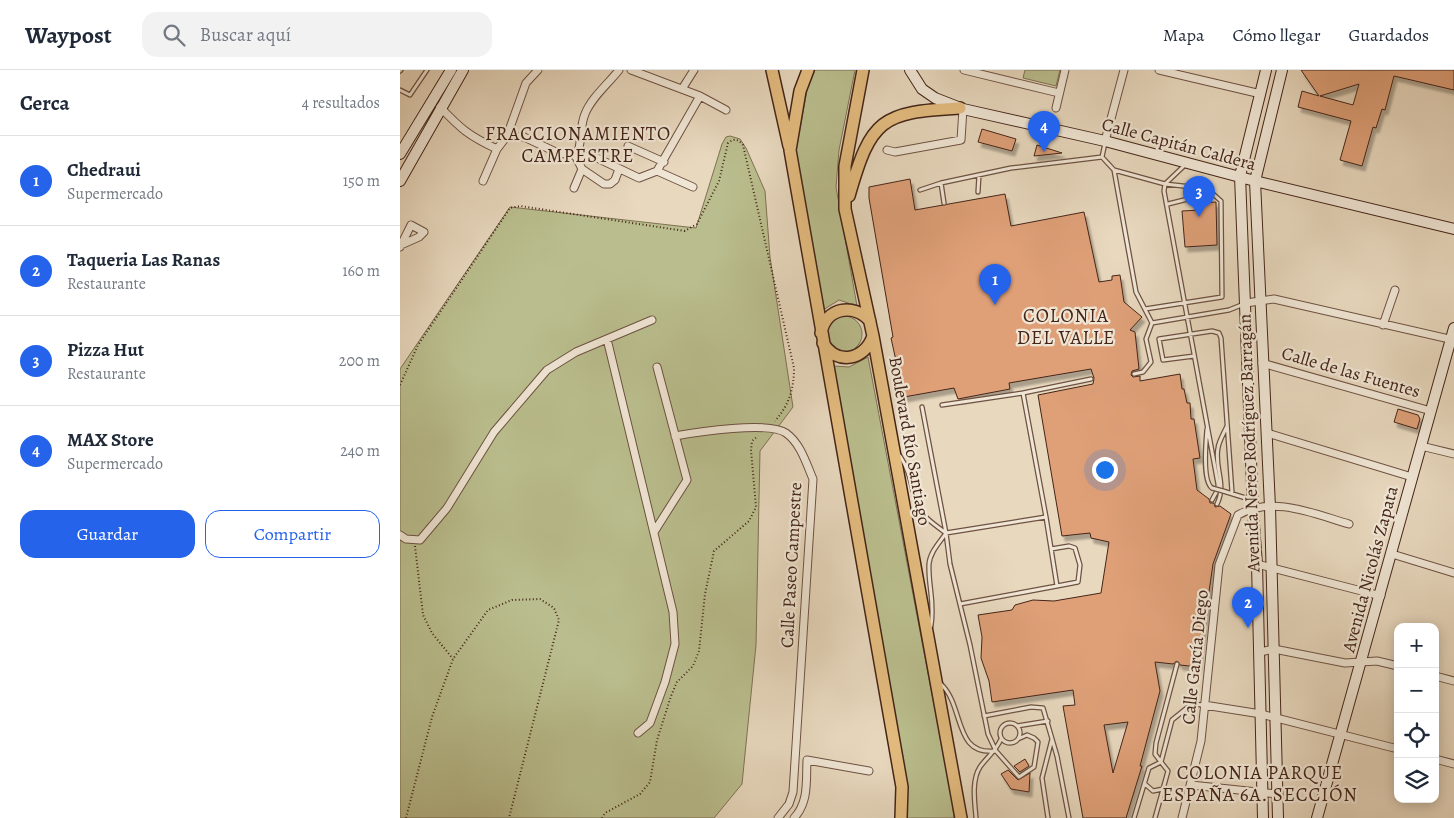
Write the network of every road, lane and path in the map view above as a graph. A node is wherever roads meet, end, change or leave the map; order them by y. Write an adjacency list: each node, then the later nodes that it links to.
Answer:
1 (427, 70): 19 (lane)
2 (451, 70): 23 (street)
3 (463, 70): 23 (street)
4 (538, 70): 27 (street)
5 (619, 70): 34 (street)
6 (631, 70): 18 (street)
7 (694, 70): 18 (street)
8 (772, 70): 31 (main road)
9 (808, 70): 31 (main road)
10 (863, 70): 56 (main road, Boulevard Río Santiago)
11 (910, 70): 24 (street, Calle Capitán Caldera)
12 (964, 70): 20 (street)
13 (1065, 70): 20 (street)
14 (1124, 70): 28 (street)
15 (1159, 70): 21 (street)
16 (1266, 70): 21 (street, Avenida Nereo Rodríguez Barragán)
17 (1282, 70): 45 (street, Avenida Nereo Rodríguez Barragán)
18 (682, 89): 22 (street)
19 (400, 90)
20 (1059, 93): 25 (street)
21 (1261, 94): 43 (street, Avenida Nereo Rodríguez Barragán)
22 (700, 96): 26 (street); 36 (street)
23 (437, 104): 30 (street); 33 (street); 46 (street)
24 (961, 108): 28 (street, Calle Capitán Caldera); 32 (street); 56 (main road)
25 (1056, 108)
26 (726, 110)
27 (507, 136): 30 (street); 34 (street)
28 (1105, 141): 35 (lane); 37 (street, Calle Capitán Caldera)
29 (628, 146): 36 (street)
30 (497, 149): 44 (street)
31 (790, 150): 72 (main road)
32 (887, 150)
33 (400, 154)
34 (576, 157): 38 (street); 39 (street)
35 (1102, 157): 40 (lane); 42 (lane)
36 (664, 162): 41 (street)
37 (1189, 162): 43 (street, Calle Capitán Caldera); 48 (lane)
38 (582, 169): 39 (street); 50 (street)
39 (619, 169): 41 (street)
40 (1114, 170): 48 (lane); 63 (lane)
41 (658, 171): 49 (street)
42 (979, 175): 47 (lane); 52 (lane)
43 (1240, 176): 45 (street, Calle Capitán Caldera); 62 (street, Avenida Nereo Rodríguez Barragán)
44 (483, 181)
45 (1255, 181): 57 (street, Calle Capitán Caldera); 60 (street, Avenida Nereo Rodríguez Barragán)
46 (400, 182)
47 (941, 183): 51 (lane); 54 (lane)
48 (1165, 184): 53 (lane); 55 (lane)
49 (693, 187)
50 (574, 188)
51 (920, 190)
52 (978, 192)
53 (1212, 193): 55 (lane); 61 (lane)
54 (944, 203)
55 (1168, 204): 61 (lane)
56 (845, 209): 66 (main road, Boulevard Río Santiago)
57 (1454, 228)
58 (400, 246): 58 (street)
59 (1395, 290): 68 (street)
60 (1259, 300): 62 (street); 68 (street); 76 (street, Avenida Nereo Rodríguez Barragán)
61 (1185, 302): 63 (lane); 64 (lane)
62 (1246, 303): 64 (lane); 95 (street, Avenida Nereo Rodríguez Barragán)
63 (1145, 308): 67 (lane)
64 (1188, 317): 67 (lane); 71 (lane)
65 (652, 320): 73 (street)
66 (870, 321): 70 (main road, Boulevard Río Santiago); 72 (main road)
67 (1152, 323): 78 (lane)
68 (1383, 325): 74 (street)
69 (1454, 328): 74 (street, Avenida Nicolás Zapata)
70 (873, 336): 72 (main road); 88 (main road, Boulevard Río Santiago)
71 (1191, 336): 75 (lane); 75 (lane); 85 (lane)
72 (822, 338): 147 (main road)
73 (607, 339): 99 (street); 102 (street)
74 (1452, 340): 83 (street, Avenida Nicolás Zapata)
75 (1194, 356): 84 (lane)
76 (1262, 363): 83 (street, Calle de las Fuentes); 86 (street, Avenida Nereo Rodríguez Barragán)
77 (657, 366): 87 (street)
78 (1134, 374)
79 (1091, 378): 80 (lane)
80 (1023, 392): 81 (lane); 97 (lane)
81 (942, 405)
82 (922, 407): 100 (lane)
83 (1431, 411): 89 (street, Avenida Nicolás Zapata)
84 (1207, 424): 92 (lane, bridge); 93 (lane)
85 (1228, 424): 92 (lane); 94 (lane)
86 (1267, 433): 91 (street); 96 (street, Avenida Nereo Rodríguez Barragán)
87 (676, 436): 99 (street); 145 (street, Calle Paseo Campestre)
88 (892, 445): 100 (lane); 111 (main road, Boulevard Río Santiago)
89 (1421, 446): 90 (street); 91 (street, Avenida Nicolás Zapata)
90 (1454, 454)
91 (1412, 477): 104 (street, Avenida Nicolás Zapata)
92 (1232, 492): 95 (lane)
93 (1212, 500)
94 (1217, 504)
95 (1252, 505): 96 (street); 105 (street, Avenida Nereo Rodríguez Barragán); 121 (street, Calle García Diego)
96 (1270, 507): 98 (street); 106 (street, Avenida Nereo Rodríguez Barragán)
97 (1046, 517): 100 (lane); 103 (lane)
98 (1350, 524)
99 (654, 532): 127 (street)
100 (946, 533): 110 (lane); 111 (lane)
101 (400, 535): 102 (street)
102 (414, 541): 114 (path)
103 (1051, 549): 108 (lane); 108 (lane)
104 (1392, 554): 107 (street); 109 (street, Avenida Nicolás Zapata)
105 (1257, 564): 106 (street); 113 (street, Avenida Nereo Rodríguez Barragán)
106 (1270, 569): 109 (street); 112 (street, Avenida Nereo Rodríguez Barragán)
107 (1454, 573)
108 (1057, 586): 110 (lane)
109 (1381, 596): 115 (street, Avenida Nicolás Zapata)
110 (960, 604): 123 (lane)
111 (929, 639): 119 (main road, Boulevard Río Santiago)
112 (1274, 649): 113 (street); 115 (street); 124 (street, Avenida Nereo Rodríguez Barragán)
113 (1260, 652): 122 (street, Avenida Nereo Rodríguez Barragán)
114 (453, 659): 143 (path); 144 (path)
115 (1361, 663): 117 (street); 128 (street, Avenida Nicolás Zapata)
116 (1177, 664): 135 (lane)
117 (1394, 665)
118 (1439, 677): 120 (street)
119 (936, 680): 133 (lane); 148 (main road, Boulevard Río Santiago)
120 (1454, 682)
121 (1204, 705): 122 (street); 135 (lane); 139 (street, Calle García Diego)
122 (1262, 714): 124 (street); 141 (street, Avenida Nereo Rodríguez Barragán)
123 (984, 716): 125 (lane); 133 (lane)
124 (1276, 718): 128 (street); 142 (street, Avenida Nereo Rodríguez Barragán)
125 (1048, 721): 126 (lane); 129 (lane)
126 (1017, 726): 130 (lane); 131 (lane)
127 (638, 733)
128 (1341, 734): 132 (street); 157 (street, Avenida Nicolás Zapata)
129 (1052, 738): 150 (lane); 151 (lane)
130 (1002, 739): 131 (lane); 133 (lane)
131 (1018, 739): 133 (lane)
132 (1394, 748)
133 (996, 750): 149 (lane)
134 (1439, 760): 136 (street)
135 (1161, 762): 138 (lane); 140 (lane)
136 (1454, 764)
137 (869, 771): 146 (street)
138 (1144, 784): 140 (lane); 152 (lane)
139 (1191, 785): 141 (street); 154 (street, Calle García Diego)
140 (1163, 789): 153 (lane)
141 (1262, 793): 142 (street); 155 (street, Avenida Nereo Rodríguez Barragán)
142 (1277, 794): 156 (street, Avenida Nereo Rodríguez Barragán)
143 (406, 818)
144 (509, 818)
145 (778, 818)
146 (794, 818)
147 (901, 818)
148 (961, 818)
149 (976, 818)
150 (1048, 818)
151 (1069, 818)
152 (1134, 818)
153 (1155, 818)
154 (1182, 818)
155 (1263, 818)
156 (1278, 818)
157 (1317, 818)

